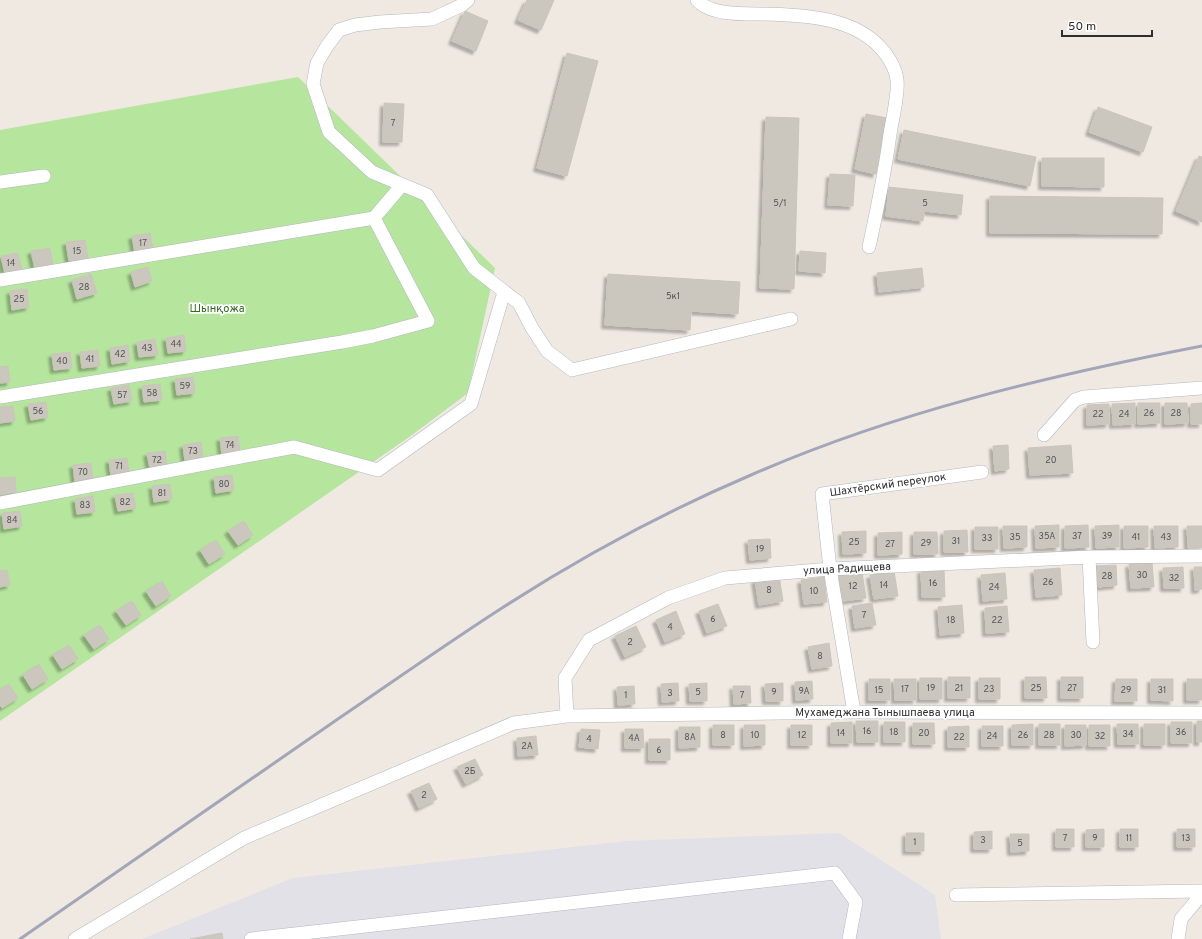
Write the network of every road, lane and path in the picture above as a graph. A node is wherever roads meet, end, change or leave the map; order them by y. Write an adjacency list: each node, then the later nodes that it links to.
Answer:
1 (468, 0): 5 (street)
2 (697, 0): 7 (street)
3 (44, 176): 4 (street)
4 (0, 182)
5 (402, 185): 6 (street); 9 (street)
6 (374, 218): 8 (street); 12 (street)
7 (869, 247)
8 (0, 280)
9 (504, 292): 10 (street); 15 (street)
10 (791, 319)
11 (1202, 388): 13 (street)
12 (0, 397)
13 (1044, 435)
14 (982, 472): 18 (street, Шахтёрский переулок)
15 (0, 503)
16 (1202, 556): 17 (street, улица Радищева)
17 (1088, 557): 18 (street, улица Радищева); 19 (street)
18 (830, 568): 20 (street, Шахтёрский переулок); 22 (street, улица Радищева)
19 (1093, 642)
20 (854, 712): 21 (street, Мухамеджана Тынышпаева улица); 22 (street, Мухамеджана Тынышпаева улица)
21 (1202, 713)
22 (567, 716): 26 (street, Мухамеджана Тынышпаева улица)
23 (1202, 891): 25 (street)
24 (1202, 894): 29 (street)
25 (956, 895)
26 (75, 939)
27 (251, 939): 28 (street)
28 (849, 939)
29 (1178, 939)

